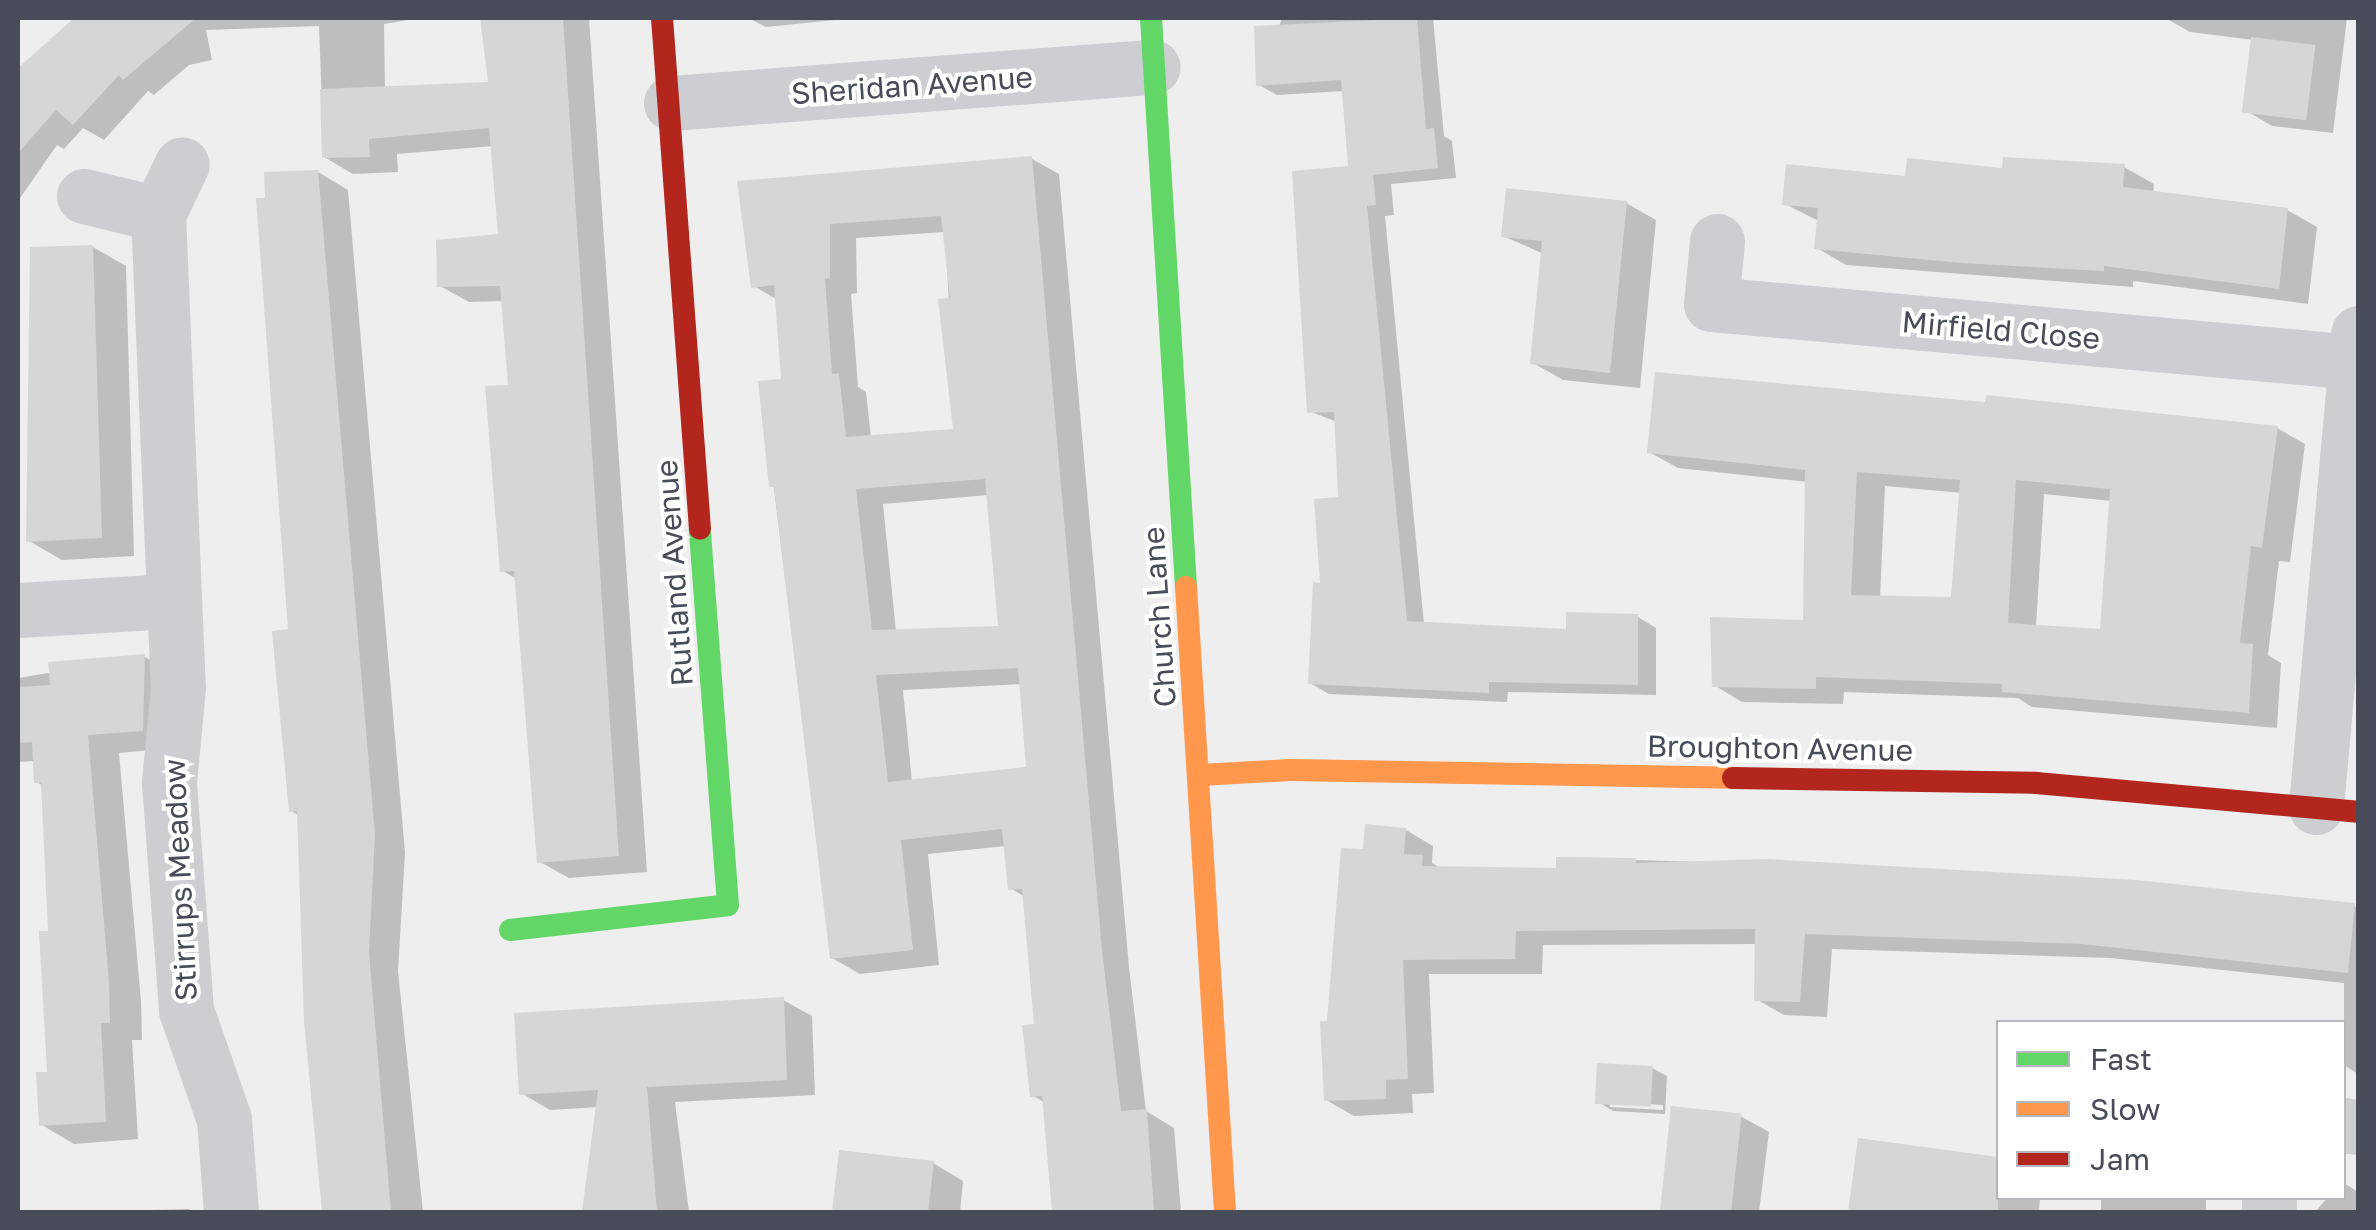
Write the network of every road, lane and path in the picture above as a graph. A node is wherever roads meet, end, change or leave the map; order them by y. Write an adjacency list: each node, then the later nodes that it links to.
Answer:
1 (662, 18): 3 (street, Rutland Avenue)
2 (1152, 42): 3 (street, Sheridan Avenue); 11 (street, Church Lane)
3 (671, 103): 13 (street, Rutland Avenue)
4 (182, 164): 6 (street, Stirrups Meadow)
5 (84, 196): 6 (street)
6 (158, 214): 9 (street, Stirrups Meadow)
7 (1717, 241): 8 (street, Mirfield Close)
8 (2357, 348): 12 (street)
9 (170, 601): 10 (street); 14 (street, Stirrups Meadow)
10 (18, 610)
11 (1199, 775): 12 (street, Broughton Avenue); 15 (street, Church Lane)
12 (2337, 809)
13 (510, 930)
14 (232, 1212)
15 (1225, 1212)

